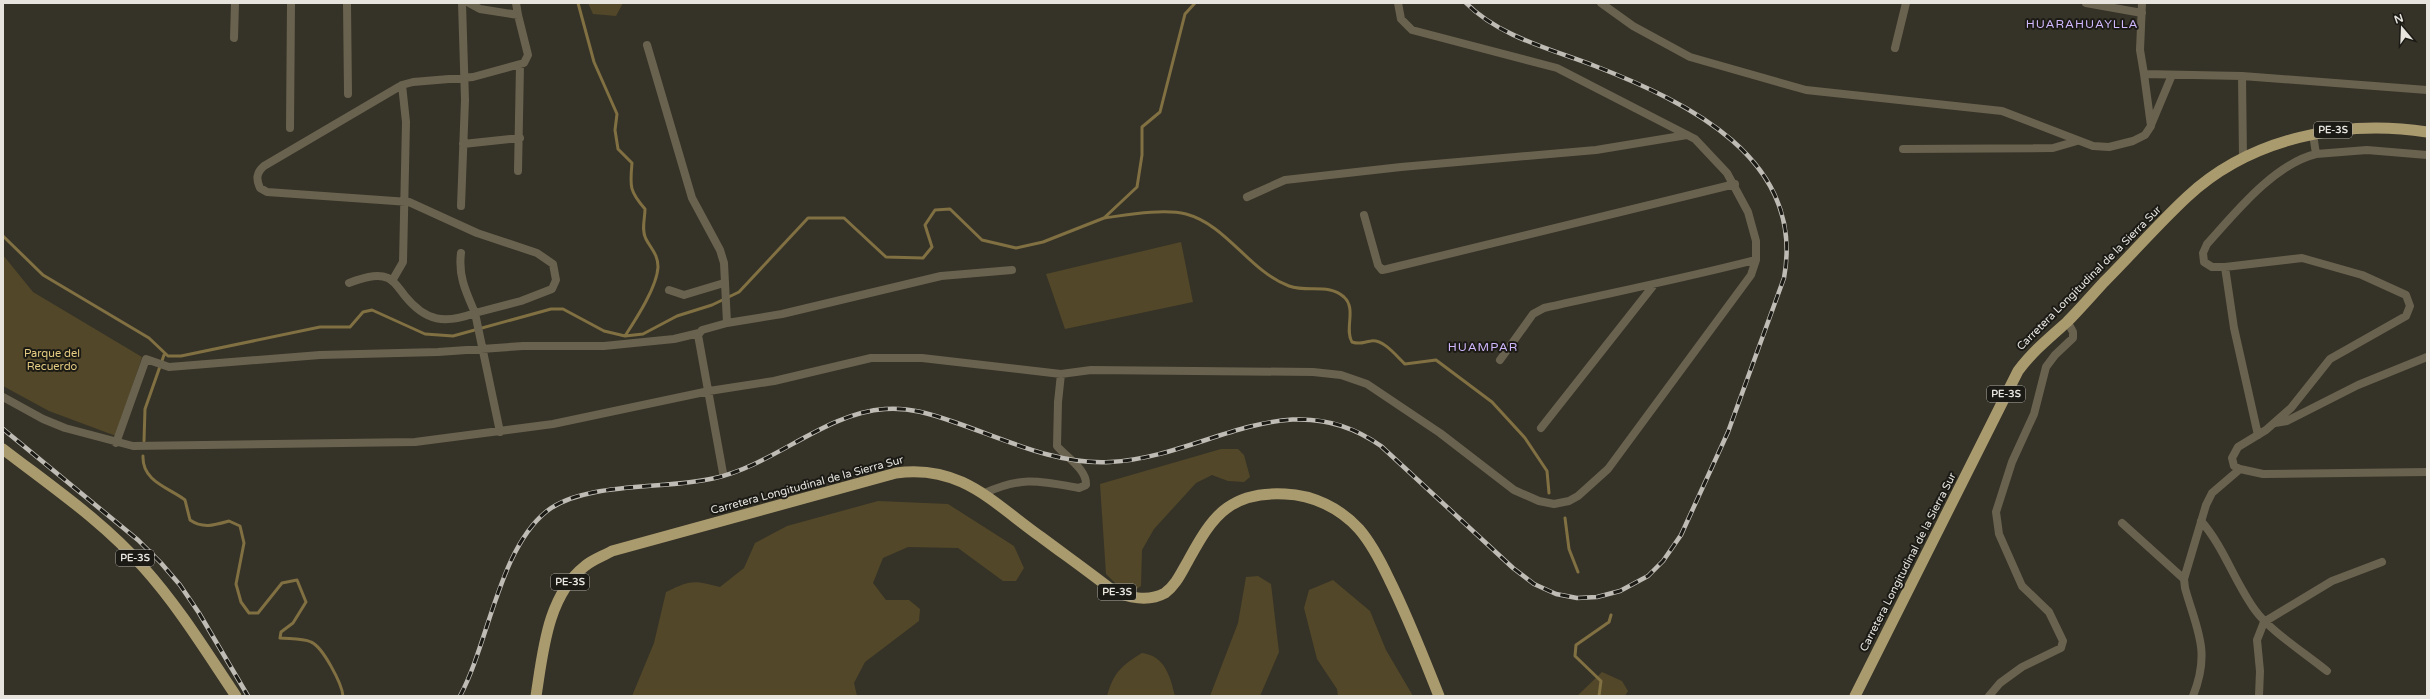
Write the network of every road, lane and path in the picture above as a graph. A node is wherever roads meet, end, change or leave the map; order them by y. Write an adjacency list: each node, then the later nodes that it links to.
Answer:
1 (235, 3): 14 (street)
2 (291, 3): 26 (street)
3 (347, 3): 24 (street)
4 (462, 3): 21 (street)
5 (468, 3): 13 (street)
6 (516, 3): 13 (street)
7 (1398, 3): 29 (street)
8 (1601, 3): 31 (street)
9 (1906, 3): 16 (street)
10 (2086, 3): 12 (street)
11 (2142, 3): 12 (street)
12 (2142, 13): 18 (street)
13 (518, 15): 17 (street)
14 (234, 38)
15 (647, 45): 49 (street)
16 (1895, 48)
17 (520, 65): 21 (street); 30 (street)
18 (2144, 74): 19 (street); 25 (street)
19 (2172, 75): 20 (street); 25 (street)
20 (2242, 76): 23 (street); 36 (street)
21 (464, 78): 22 (street); 32 (street)
22 (402, 85): 40 (street); 40 (street)
23 (2427, 90)
24 (348, 94)
25 (2151, 126): 31 (street)
26 (290, 128)
27 (2427, 132): 28 (highway, Carretera Longitudinal de la Sierra Sur / PE-3S)
28 (2313, 134): 34 (street); 36 (highway, Carretera Longitudinal de la Sierra Sur / PE-3S)
29 (1687, 135): 38 (street); 39 (street)
30 (520, 138): 32 (street); 37 (street)
31 (2077, 141): 33 (street)
32 (463, 144): 41 (street)
33 (1903, 149)
34 (2316, 154): 35 (street); 45 (street)
35 (2427, 155)
36 (2243, 159): 53 (highway, Carretera Longitudinal de la Sierra Sur / PE-3S)
37 (518, 171)
38 (1735, 184): 42 (street); 44 (street)
39 (1247, 197)
40 (405, 202): 47 (street); 52 (street)
41 (461, 206)
42 (1364, 215)
43 (461, 253): 52 (street)
44 (1756, 260): 50 (street); 59 (street)
45 (2225, 267): 62 (street); 65 (street)
46 (1012, 270): 54 (street)
47 (392, 281): 48 (street); 52 (street)
48 (349, 283)
49 (725, 286): 51 (street); 54 (street)
50 (1653, 286): 58 (street); 63 (street)
51 (669, 290)
52 (475, 313): 56 (street)
53 (2067, 321): 81 (highway, Carretera Longitudinal de la Sierra Sur / PE-3S); 82 (street)
54 (727, 323): 55 (street)
55 (699, 333): 56 (street); 60 (street)
56 (483, 349): 64 (street); 66 (street)
57 (2427, 357): 62 (street)
58 (1500, 360)
59 (1061, 374): 60 (street); 71 (street)
60 (709, 391): 64 (street); 70 (street)
61 (3, 397): 66 (street)
62 (2274, 423): 65 (street)
63 (1541, 428)
64 (500, 432): 66 (street)
65 (2258, 435): 68 (street)
66 (116, 443)
67 (3, 449): 78 (highway, PE-3S)
68 (2240, 469): 69 (street); 72 (street)
69 (2427, 472)
70 (723, 473)
71 (984, 493): 79 (highway, Carretera Longitudinal de la Sierra Sur / PE-3S); 80 (highway, Carretera Longitudinal de la Sierra Sur / PE-3S)
72 (2201, 521): 75 (street); 76 (street)
73 (2122, 523): 75 (street)
74 (2382, 562): 76 (street)
75 (2184, 579): 83 (street)
76 (2264, 622): 77 (street); 84 (street)
77 (2327, 671)
78 (236, 696)
79 (536, 696)
80 (1439, 696)
81 (1855, 696)
82 (1989, 696)
83 (2193, 696)
84 (2260, 696)

